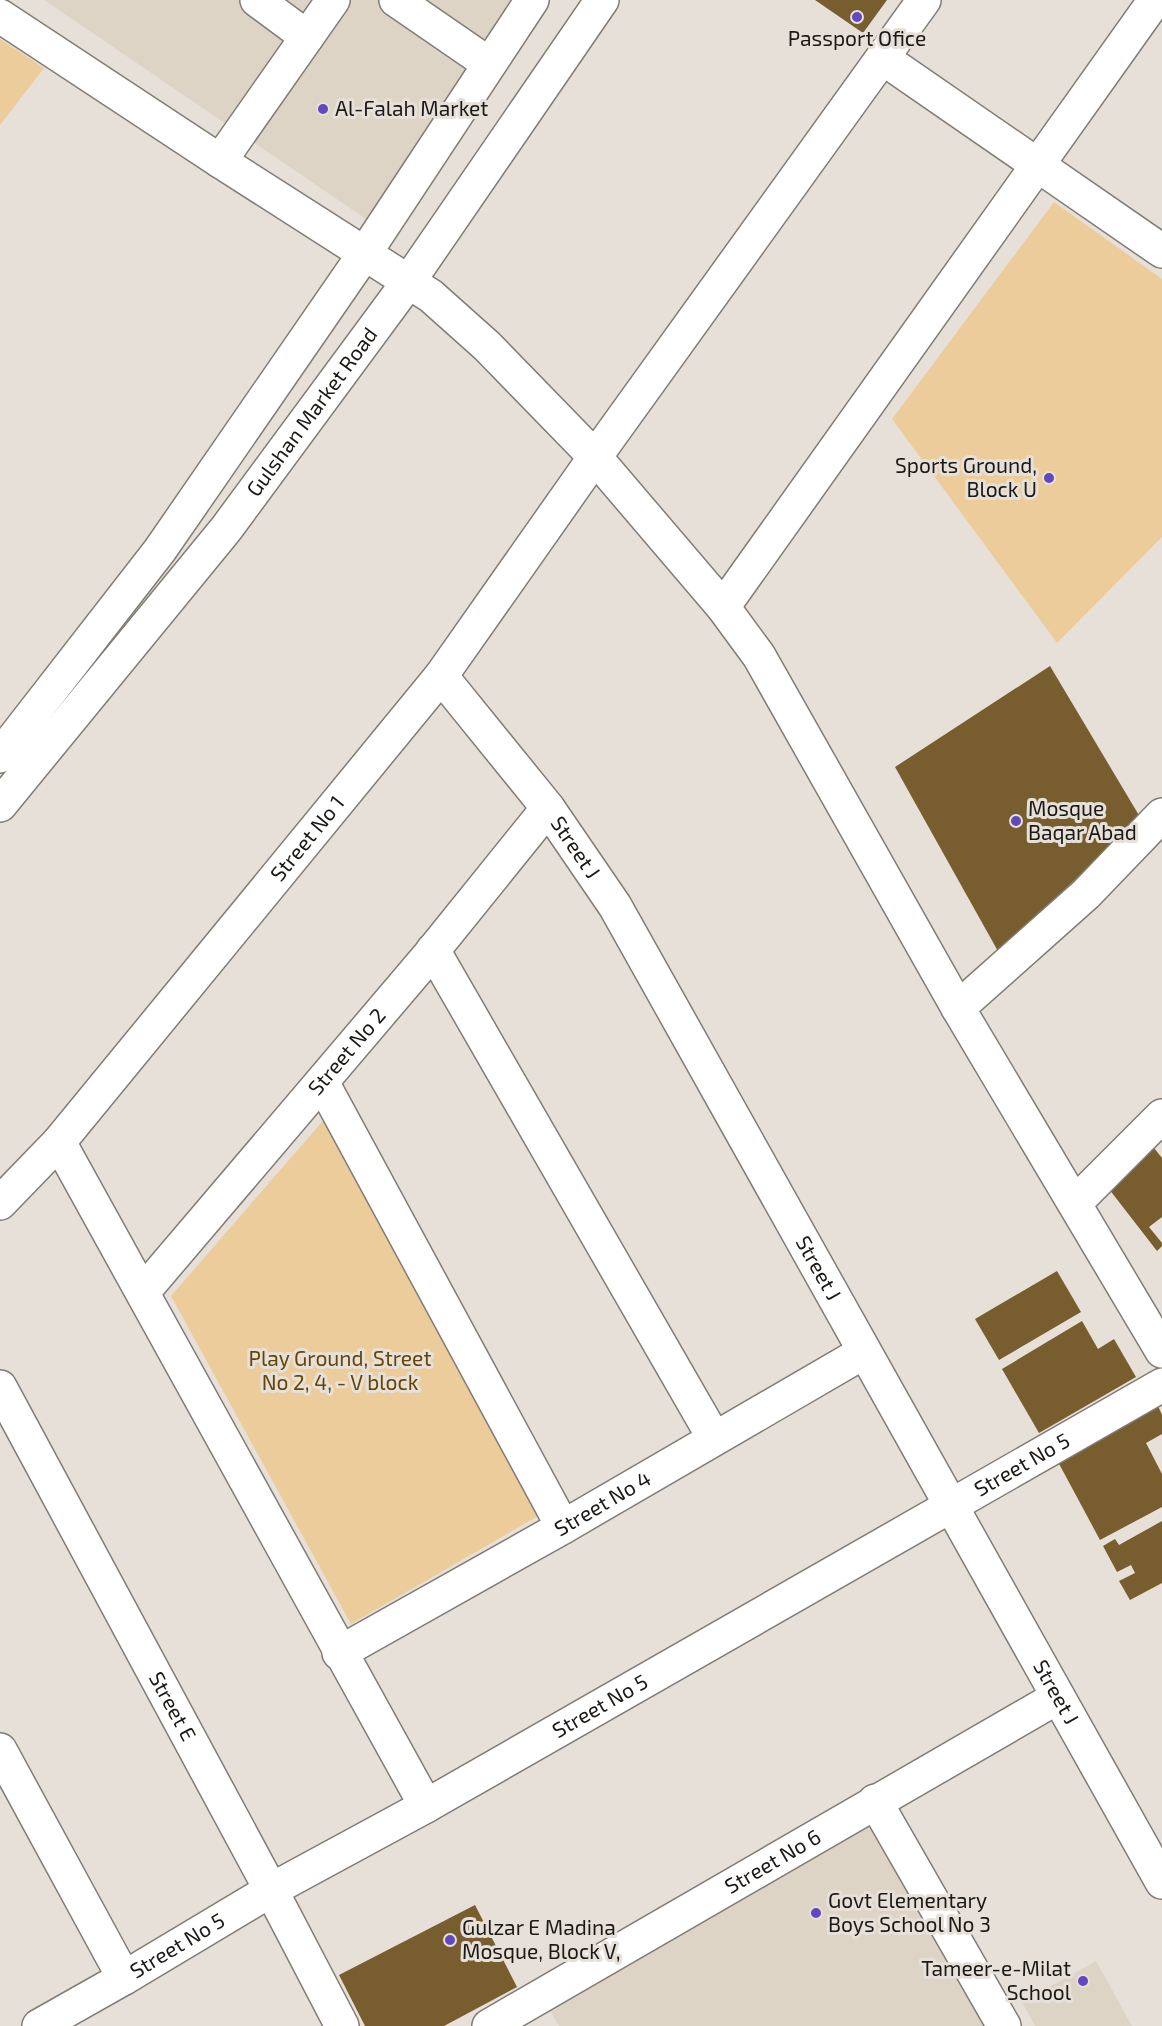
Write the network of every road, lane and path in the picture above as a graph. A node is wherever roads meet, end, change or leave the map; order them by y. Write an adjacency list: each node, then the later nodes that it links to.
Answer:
1 (257, 0): 9 (street)
2 (333, 0): 9 (street)
3 (396, 0): 11 (street)
4 (532, 0): 11 (street, Gulshan Market Road)
5 (602, 0): 16 (street, Gulshan Market Road)
6 (924, 0): 10 (street, Street No 1)
7 (1155, 0): 13 (street)
8 (0, 16): 12 (street)
9 (307, 37): 12 (street)
10 (884, 59): 13 (street); 17 (street, Street No 1)
11 (489, 64): 15 (street, Gulshan Market Road)
12 (220, 161): 15 (street)
13 (1037, 164): 14 (street); 18 (street)
14 (1162, 251)
15 (364, 253): 16 (street); 20 (street, Gulshan Market Road)
16 (409, 281): 17 (street); 21 (street, Gulshan Market Road)
17 (595, 457): 18 (street); 19 (street, Street No 1)
18 (723, 607): 25 (street)
19 (441, 676): 22 (street, Street J); 28 (street, Street No 1)
20 (0, 756)
21 (0, 805)
22 (548, 808): 24 (street, Street No 2); 33 (street, Street J)
23 (1162, 815): 25 (street)
24 (433, 951): 26 (street, Street No 2); 36 (street)
25 (957, 1008): 30 (street)
26 (322, 1082): 31 (street, Street No 2); 38 (street)
27 (1162, 1116): 30 (street)
28 (59, 1142): 29 (street, Street No 1); 31 (street)
29 (0, 1203)
30 (1075, 1203): 32 (street)
31 (143, 1292): 39 (street)
32 (1162, 1351)
33 (864, 1352): 36 (street, Street No 4); 37 (street, Street J)
34 (1162, 1385): 37 (street, Street No 5)
35 (0, 1387): 45 (street, Street E)
36 (714, 1438): 38 (street, Street No 4)
37 (951, 1506): 40 (street, Street J); 43 (street, Street No 5)
38 (563, 1527): 39 (street, Street No 4)
39 (339, 1653): 43 (street)
40 (1058, 1697): 42 (street, Street No 6); 44 (street, Street J)
41 (0, 1750): 46 (street)
42 (875, 1802): 49 (street, Street No 6); 50 (street)
43 (426, 1806): 45 (street, Street No 5)
44 (1162, 1882)
45 (271, 1890): 46 (street, Street No 5); 48 (street, Street E)
46 (124, 1978): 47 (street, Street No 5)
47 (39, 2026)
48 (342, 2026)
49 (489, 2026)
50 (1004, 2026)

